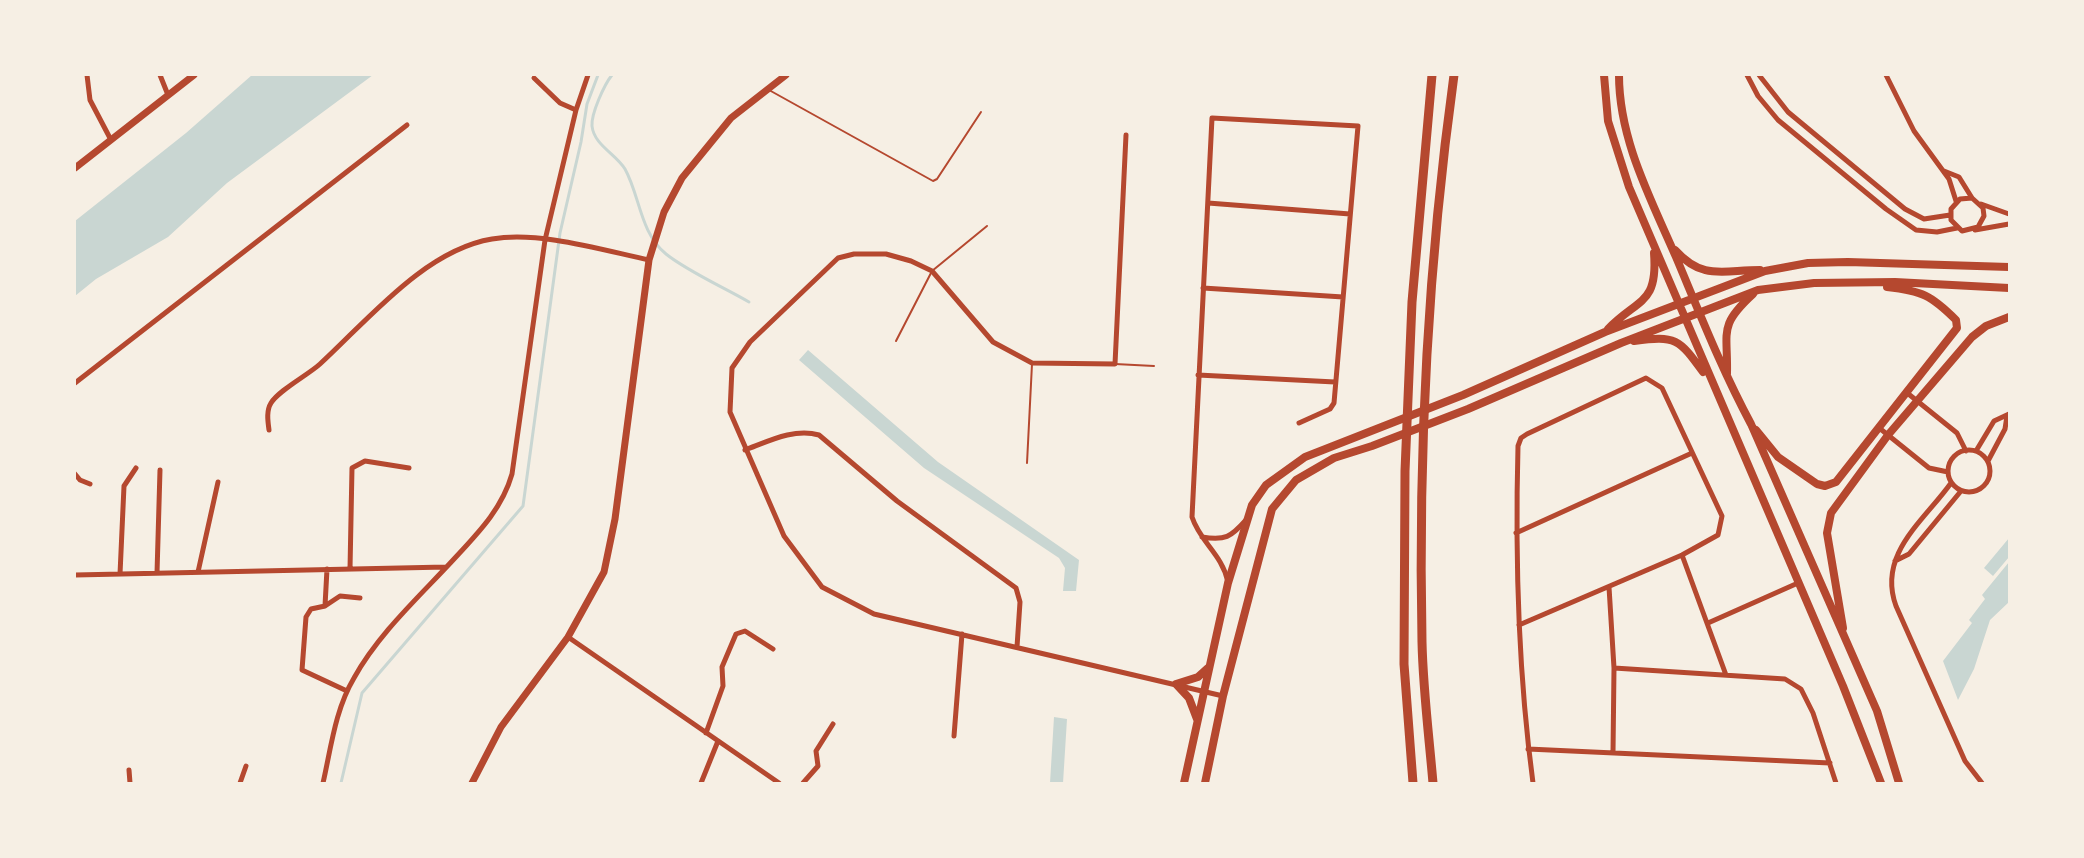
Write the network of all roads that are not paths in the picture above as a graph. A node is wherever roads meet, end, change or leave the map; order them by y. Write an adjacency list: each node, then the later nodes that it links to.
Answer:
1 (87, 75): 20 (street)
2 (160, 75): 15 (street)
3 (194, 75): 15 (street)
4 (588, 75): 16 (street)
5 (786, 75): 14 (street)
6 (1432, 75): 135 (highway)
7 (1454, 75): 136 (highway)
8 (1604, 75): 36 (main road)
9 (1619, 75): 35 (main road)
10 (1746, 75): 32 (street)
11 (1759, 75): 29 (street)
12 (1886, 75): 22 (street)
13 (534, 78): 16 (street)
14 (768, 89): 17 (lane); 37 (street)
15 (168, 95): 20 (street)
16 (576, 110): 34 (street)
17 (981, 112)
18 (407, 125): 59 (street)
19 (1126, 135): 55 (street)
20 (111, 140): 21 (street)
21 (75, 168)
22 (1944, 171): 23 (street); 24 (street)
23 (1972, 198): 24 (street); 26 (street)
24 (1956, 201): 29 (street)
25 (1208, 203): 28 (street); 28 (street); 42 (street)
26 (1981, 204): 27 (street); 33 (street)
27 (2009, 213)
28 (1350, 214): 45 (street)
29 (1950, 215): 32 (street)
30 (2009, 224): 33 (street)
31 (987, 226): 39 (lane)
32 (1957, 228): 33 (street)
33 (1973, 230)
34 (545, 240): 37 (street); 68 (street); 90 (street)
35 (1670, 244): 40 (main road); 46 (main road)
36 (1653, 246): 47 (main road); 51 (main road)
37 (649, 260): 105 (street)
38 (2009, 267): 40 (main road)
39 (932, 271): 52 (lane); 54 (street); 70 (street)
40 (1765, 271): 46 (main road)
41 (1854, 282): 43 (main road); 44 (main road); 62 (main road)
42 (1203, 288): 45 (street); 57 (street)
43 (2009, 288)
44 (1758, 290): 48 (main road); 58 (main road)
45 (1343, 297): 60 (street)
46 (1693, 298): 47 (main road); 48 (main road)
47 (1678, 304): 50 (main road); 51 (main road)
48 (1699, 313): 50 (main road); 58 (main road)
49 (2009, 317): 63 (main road)
50 (1684, 319): 53 (main road); 61 (main road)
51 (1605, 332): 85 (main road)
52 (896, 341)
53 (1622, 343): 61 (main road); 115 (main road)
54 (1032, 363): 55 (street); 75 (lane)
55 (1115, 363): 56 (lane)
56 (1154, 366)
57 (1198, 375): 60 (street); 87 (street)
58 (1727, 378): 66 (main road)
59 (75, 382)
60 (1335, 382): 65 (street)
61 (1711, 383): 98 (main road)
62 (1906, 392): 63 (street); 67 (main road)
63 (1916, 400): 69 (main road); 71 (street)
64 (2008, 415): 72 (street); 74 (street)
65 (1299, 423)
66 (1751, 424): 67 (main road); 106 (main road)
67 (1878, 427): 69 (street)
68 (268, 430)
69 (1888, 435): 79 (street); 106 (main road)
70 (745, 450): 104 (street); 107 (street)
71 (1966, 451): 72 (street); 79 (street)
72 (1976, 451): 74 (street)
73 (1692, 453): 86 (street); 86 (street); 88 (street)
74 (1988, 461): 84 (street)
75 (1027, 463)
76 (136, 468): 95 (street)
77 (409, 468): 92 (street)
78 (160, 470): 94 (street)
79 (1948, 472): 82 (street)
80 (75, 474): 83 (street)
81 (218, 482): 93 (street)
82 (1952, 483): 84 (street); 89 (street)
83 (90, 484)
84 (1961, 491): 89 (street)
85 (1248, 517): 87 (street); 97 (main road)
86 (1516, 533): 103 (street)
87 (1202, 537): 97 (street)
88 (1682, 555): 99 (street); 102 (street)
89 (1895, 561): 141 (street)
90 (446, 567): 92 (street); 113 (street)
91 (327, 569): 92 (street); 93 (street); 101 (street)
92 (350, 569)
93 (198, 572): 94 (street)
94 (157, 573): 95 (street)
95 (120, 574): 96 (street)
96 (75, 575)
97 (1228, 583): 109 (main road)
98 (1798, 583): 102 (street); 139 (main road)
99 (1609, 587): 103 (street); 110 (street)
100 (360, 598): 101 (street)
101 (325, 606): 113 (street)
102 (1708, 623): 111 (street)
103 (1519, 625): 121 (street)
104 (962, 634): 107 (street); 119 (street)
105 (568, 637): 118 (street); 129 (street)
106 (1844, 637): 140 (main road)
107 (1017, 647): 112 (street)
108 (773, 649): 118 (street)
109 (1209, 667): 112 (main road); 114 (main road)
110 (1614, 668): 111 (street); 122 (street)
111 (1726, 675): 123 (street)
112 (1176, 684): 114 (street); 116 (main road)
113 (347, 690): 128 (street)
114 (1204, 692): 115 (street); 116 (main road)
115 (1223, 696): 134 (main road)
116 (1198, 722): 133 (main road)
117 (833, 724): 132 (street)
118 (706, 733): 120 (street)
119 (954, 736)
120 (718, 741): 130 (street); 131 (street)
121 (1528, 749): 122 (street); 137 (street)
122 (1613, 753): 123 (street)
123 (1830, 763): 138 (street)
124 (246, 766): 127 (street)
125 (129, 770): 126 (street)
126 (130, 783)
127 (240, 783)
128 (323, 783)
129 (472, 783)
130 (701, 783)
131 (779, 783)
132 (803, 783)
133 (1184, 783)
134 (1205, 783)
135 (1413, 783)
136 (1433, 783)
137 (1533, 783)
138 (1836, 783)
139 (1881, 783)
140 (1899, 783)
141 (1982, 783)

